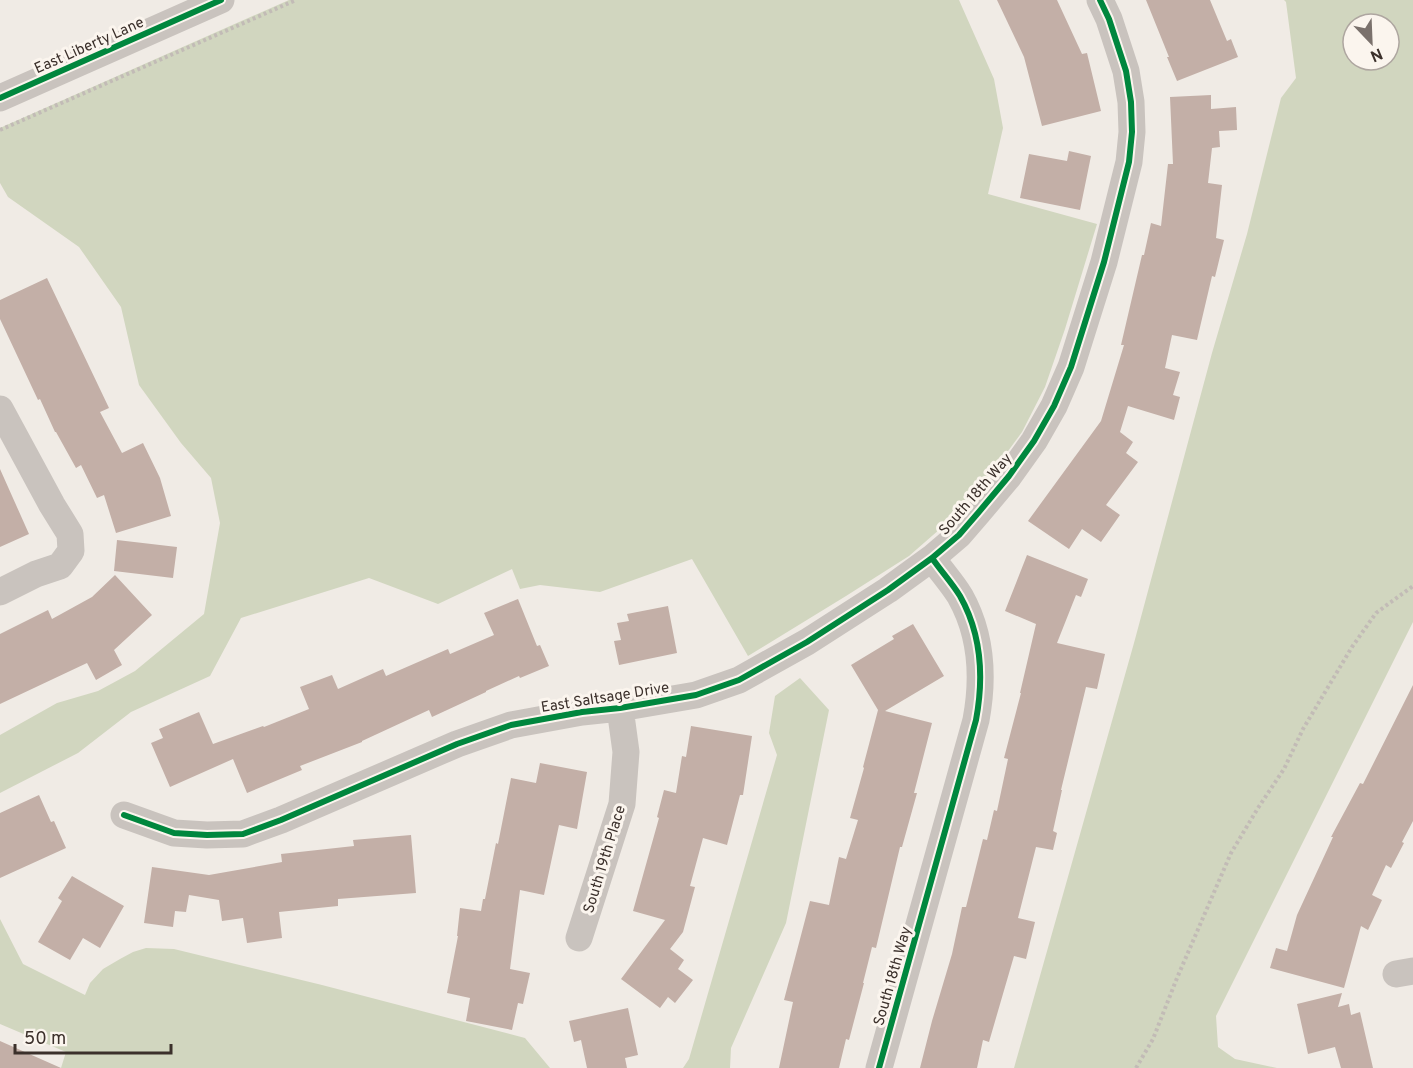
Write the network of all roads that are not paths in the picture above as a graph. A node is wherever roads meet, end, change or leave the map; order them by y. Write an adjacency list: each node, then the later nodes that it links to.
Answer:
1 (221, 0): 3 (street, East Liberty Lane)
2 (1100, 0): 5 (street, South 18th Way)
3 (0, 98)
4 (0, 408): 6 (street)
5 (932, 558): 7 (street, East Saltsage Drive); 10 (street, South 18th Way)
6 (0, 592)
7 (620, 708): 8 (street, East Saltsage Drive); 9 (street, South 19th Place)
8 (124, 815)
9 (579, 938)
10 (879, 1068)

